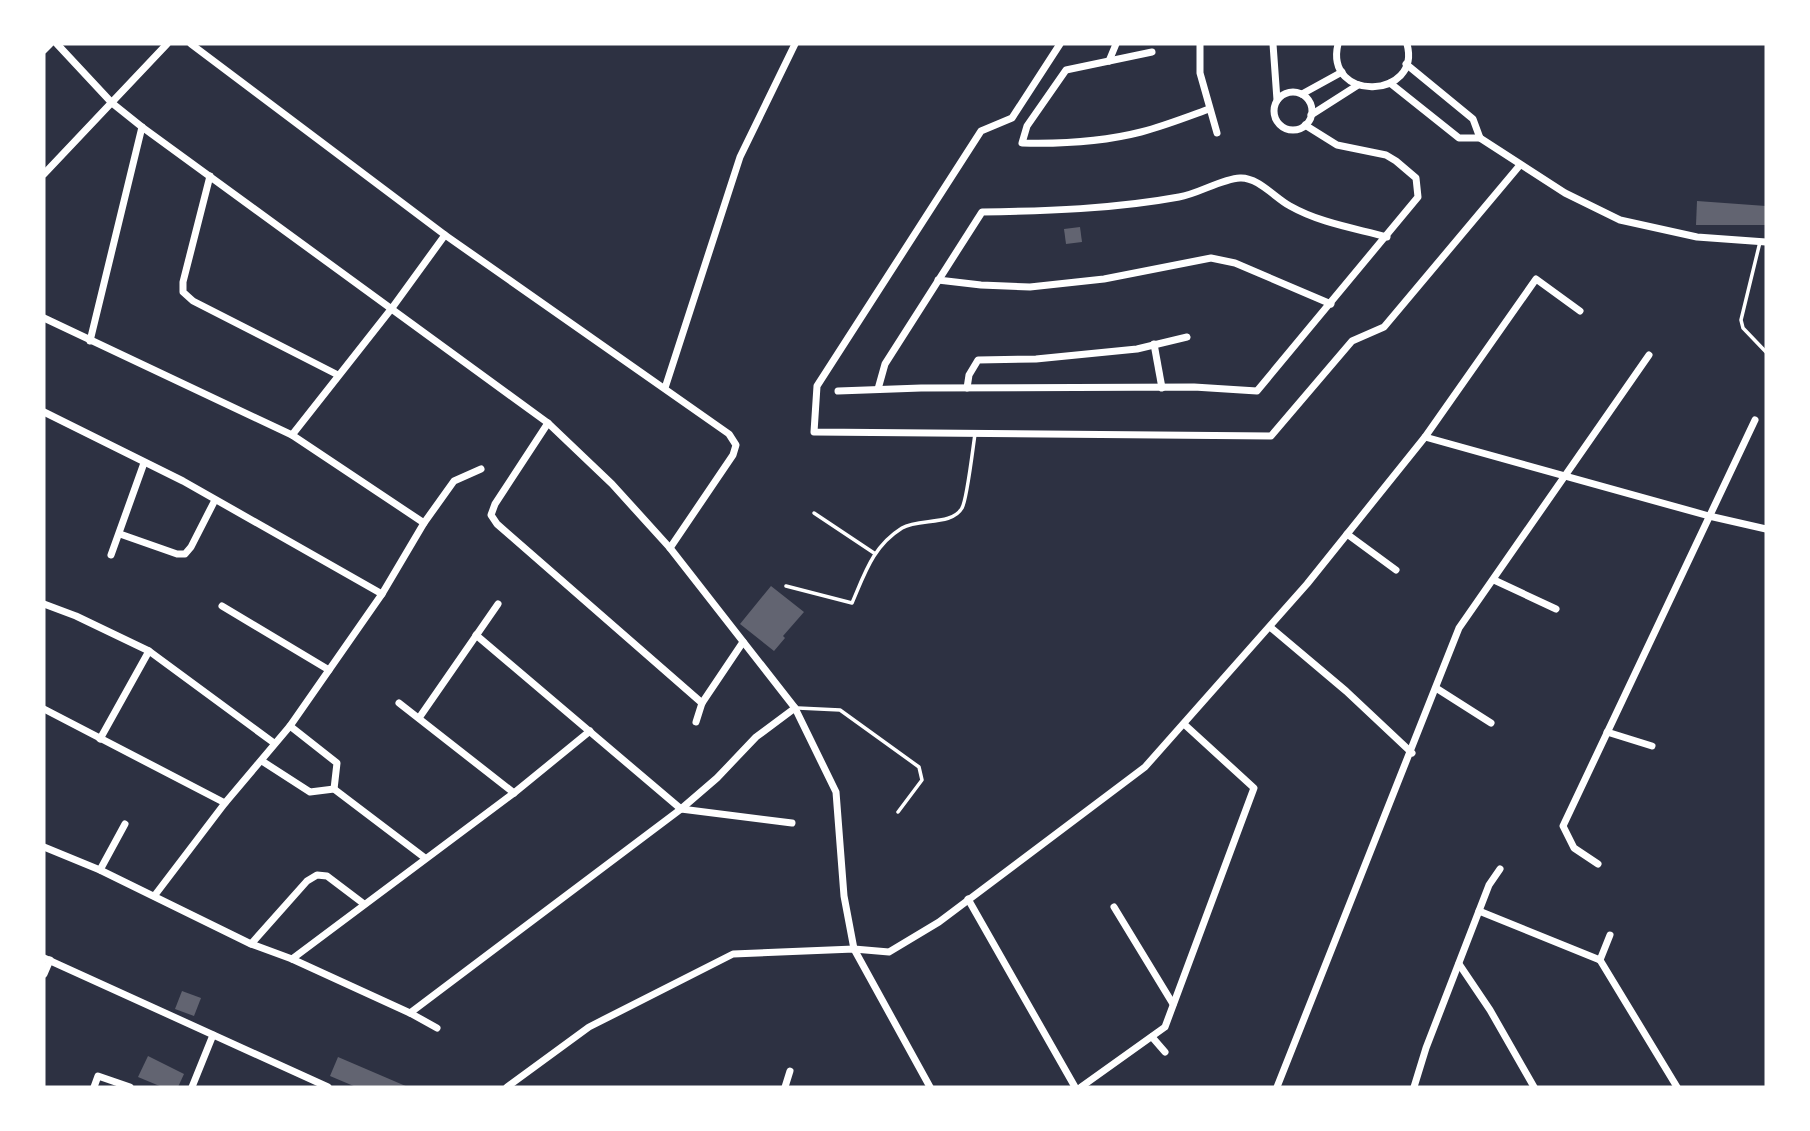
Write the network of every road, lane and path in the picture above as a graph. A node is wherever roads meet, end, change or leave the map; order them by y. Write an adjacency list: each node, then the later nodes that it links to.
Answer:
1 (50, 44): 12 (street)
2 (57, 44): 21 (street)
3 (167, 44): 21 (street)
4 (191, 44): 31 (street)
5 (795, 44): 45 (street)
6 (1060, 44): 53 (street)
7 (1116, 44): 14 (street)
8 (1200, 44): 22 (street)
9 (1273, 44): 20 (street)
10 (1338, 44): 16 (street)
11 (1407, 44): 15 (street)
12 (44, 50)
13 (1153, 52): 14 (street)
14 (1109, 61): 22 (street)
15 (1406, 64): 17 (street); 27 (street)
16 (1342, 72): 18 (street); 19 (street)
17 (1390, 83): 18 (street); 27 (street)
18 (1359, 85): 23 (street)
19 (1302, 94): 20 (street); 23 (street)
20 (1277, 100): 24 (street)
21 (112, 103): 25 (street); 29 (street)
22 (1209, 109): 26 (street)
23 (1311, 115): 24 (street)
24 (1305, 125): 32 (street)
25 (142, 127): 30 (street); 40 (street)
26 (1217, 133)
27 (1480, 138): 28 (street)
28 (1520, 165): 33 (street); 53 (street)
29 (44, 174)
30 (210, 176): 36 (street); 44 (street)
31 (445, 236): 36 (street); 45 (street)
32 (1387, 237): 34 (street); 35 (street)
33 (1763, 242): 42 (lane)
34 (938, 280): 35 (street); 48 (street)
35 (1331, 304): 47 (street)
36 (392, 308): 44 (street); 52 (street)
37 (1580, 311): 55 (street)
38 (44, 318): 40 (street)
39 (1187, 337): 41 (street)
40 (90, 341): 54 (street)
41 (1154, 344): 46 (street); 47 (street)
42 (1766, 352)
43 (1649, 355): 58 (street)
44 (338, 375): 54 (street)
45 (665, 388): 66 (street)
46 (967, 388): 47 (street); 48 (street)
47 (1162, 388)
48 (878, 389): 49 (street)
49 (838, 391)
50 (44, 412): 56 (street)
51 (1755, 419): 61 (street)
52 (548, 424): 66 (street); 84 (street)
53 (975, 434): 67 (lane)
54 (292, 435): 62 (street)
55 (1425, 437): 58 (street); 65 (street)
56 (144, 463): 59 (street); 64 (street)
57 (481, 469): 62 (street)
58 (1564, 476): 61 (street); 70 (street)
59 (215, 499): 64 (street); 72 (street)
60 (814, 513): 67 (lane)
61 (1709, 516): 63 (street); 93 (street)
62 (424, 523): 72 (street)
63 (1766, 529)
64 (120, 534): 68 (street)
65 (1347, 534): 69 (street); 77 (street)
66 (670, 548): 79 (street)
67 (874, 553): 71 (lane)
68 (111, 555)
69 (1396, 570)
70 (1494, 580): 76 (street); 82 (street)
71 (786, 586)
72 (382, 594): 81 (street)
73 (44, 604): 80 (street)
74 (498, 604): 78 (street)
75 (222, 606): 81 (street)
76 (1556, 609)
77 (1270, 627): 90 (street); 97 (street)
78 (476, 635): 87 (street); 92 (street)
79 (743, 642): 84 (street); 85 (street)
80 (149, 651): 94 (street); 95 (street)
81 (328, 670): 91 (street)
82 (1436, 688): 89 (street); 97 (street)
83 (399, 703): 87 (street)
84 (702, 703): 88 (street)
85 (795, 708): 102 (street); 103 (lane); 118 (street)
86 (44, 709): 94 (street)
87 (418, 718): 100 (street)
88 (696, 722)
89 (1491, 723)
90 (1184, 724): 112 (street); 124 (street)
91 (290, 726): 95 (street); 99 (street)
92 (590, 731): 100 (street); 102 (street)
93 (1607, 732): 96 (street); 108 (street)
94 (100, 739): 101 (street)
95 (274, 743): 98 (street)
96 (1653, 746)
97 (1412, 753): 140 (street)
98 (262, 761): 99 (street); 101 (street)
99 (334, 789): 107 (street)
100 (514, 793): 107 (street)
101 (225, 803): 111 (street)
102 (681, 809): 104 (street); 125 (street)
103 (898, 812)
104 (792, 823)
105 (125, 824): 110 (street)
106 (44, 847): 110 (street)
107 (425, 858): 113 (street)
108 (1598, 864)
109 (1500, 869): 115 (street)
110 (100, 870): 111 (street)
111 (155, 895): 117 (street)
112 (968, 899): 118 (street); 138 (street)
113 (364, 904): 117 (street); 120 (street)
114 (1114, 907): 124 (street)
115 (1479, 911): 121 (street); 122 (street)
116 (1611, 934): 121 (street)
117 (251, 944): 120 (street)
118 (854, 949): 135 (street); 137 (street)
119 (47, 959): 123 (street); 127 (street)
120 (292, 959): 125 (street)
121 (1600, 960): 143 (street)
122 (1459, 964): 141 (street); 142 (street)
123 (44, 974)
124 (1174, 1004): 128 (street)
125 (410, 1013): 126 (street)
126 (437, 1028)
127 (214, 1035): 133 (street); 134 (street)
128 (1152, 1037): 129 (street); 139 (street)
129 (1165, 1052)
130 (790, 1071): 136 (street)
131 (94, 1087): 132 (street)
132 (130, 1087)
133 (192, 1087)
134 (328, 1087)
135 (507, 1087)
136 (785, 1087)
137 (930, 1087)
138 (1075, 1087)
139 (1081, 1087)
140 (1278, 1087)
141 (1414, 1087)
142 (1534, 1087)
143 (1677, 1087)

